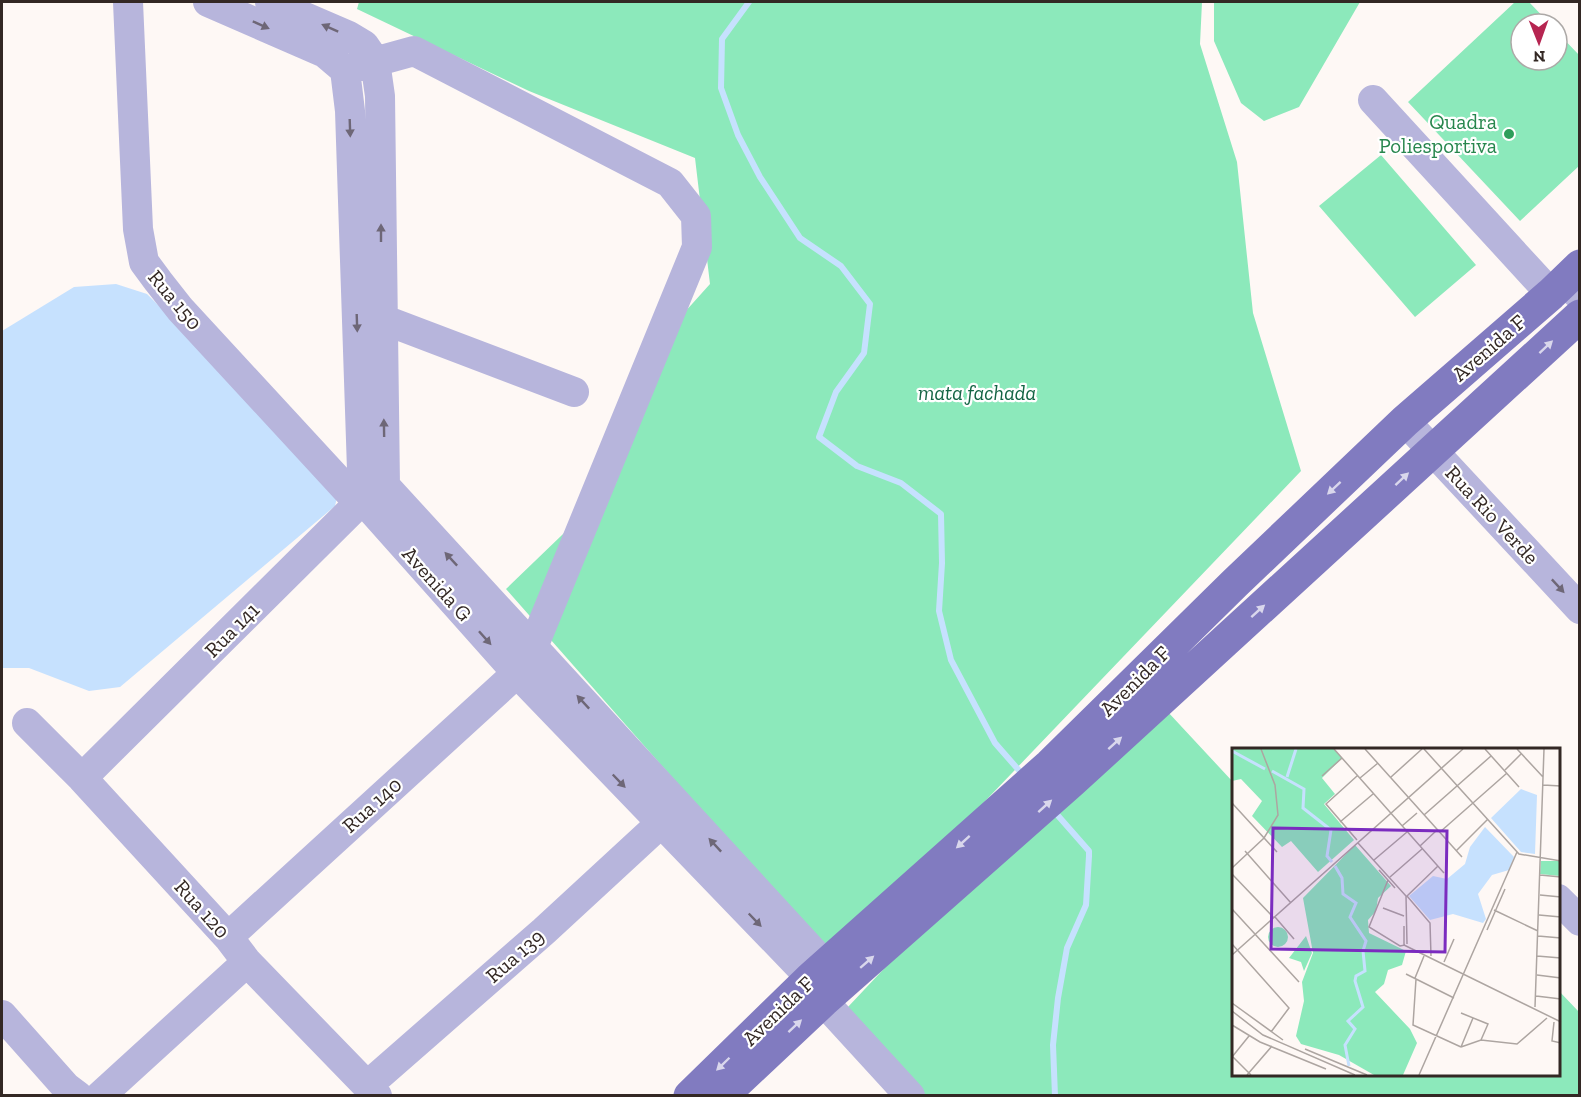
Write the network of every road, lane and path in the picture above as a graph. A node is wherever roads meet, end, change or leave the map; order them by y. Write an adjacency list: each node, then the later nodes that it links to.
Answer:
1 (128, 2): 13 (street, Rua 150)
2 (208, 2): 5 (street, one-way to 5)
3 (270, 2): 4 (street, one-way to 3)
4 (375, 61): 5 (street); 9 (street, one-way to 4); 15 (street)
5 (345, 70): 13 (street, one-way to 13)
6 (1373, 100): 7 (street)
7 (1568, 284): 11 (main road, Avenida F)
8 (1580, 316): 12 (main road, Avenida F, one-way to 8)
9 (382, 319): 10 (street); 13 (street, one-way to 9)
10 (574, 392)
11 (1405, 421): 12 (street, Rua Rio Verde); 18 (main road, Avenida F, one-way to 18)
12 (1433, 451): 14 (street, Rua Rio Verde, one-way to 14); 18 (main road, Avenida F, one-way to 12)
13 (369, 496): 15 (street, Avenida G, one-way to 13); 16 (street, Avenida G, one-way to 16); 19 (street, Rua 141)
14 (1580, 609)
15 (533, 647): 25 (street, Avenida G, one-way to 15)
16 (517, 674): 20 (street, Avenida G, one-way to 20); 23 (street, Rua 140)
17 (27, 723): 19 (street, Rua 120)
18 (1061, 774): 25 (main road, Avenida F)
19 (82, 778): 23 (street, Rua 120)
20 (660, 824): 25 (street, Avenida G, one-way to 25); 27 (street, Rua 139)
21 (1560, 901): 22 (street)
22 (1580, 921)
23 (228, 937): 24 (street, Rua 120)
24 (247, 962): 27 (street, Rua 120); 29 (street)
25 (820, 982): 30 (main road, Avenida F, one-way to 30); 31 (main road, Avenida F, one-way to 25); 32 (street, Avenida G)
26 (2, 1015): 28 (street)
27 (372, 1090)
28 (67, 1093)
29 (100, 1095)
30 (690, 1095)
31 (722, 1095)
32 (910, 1095)

